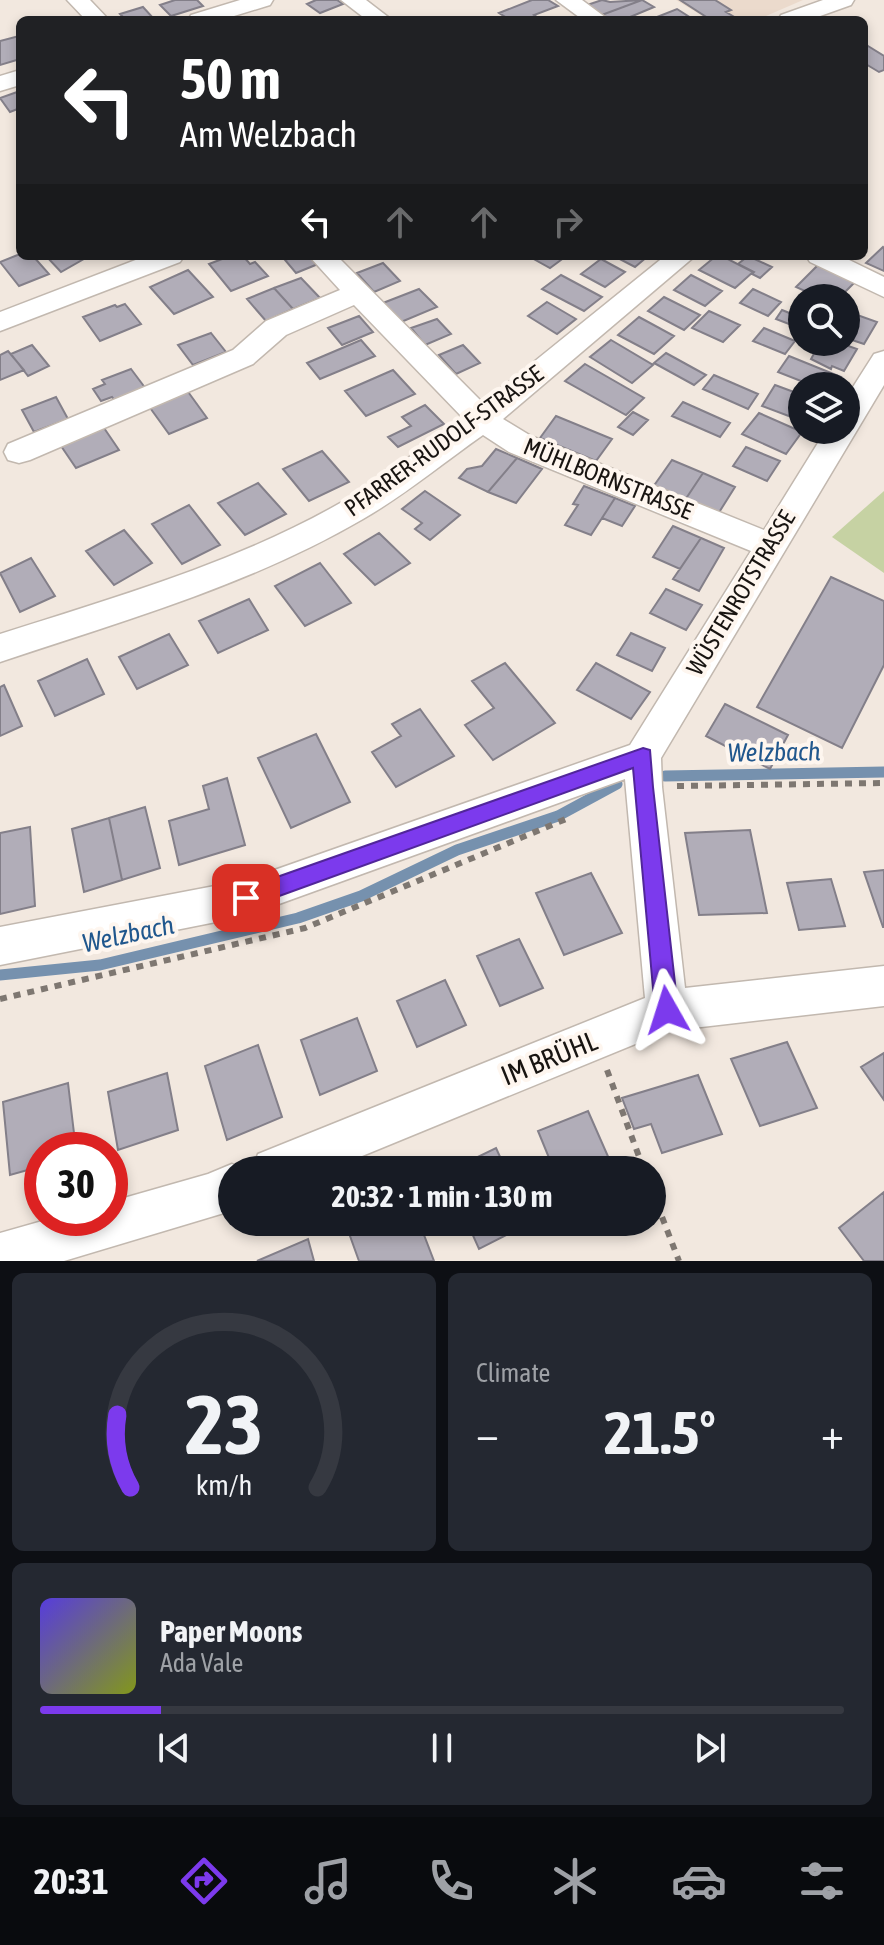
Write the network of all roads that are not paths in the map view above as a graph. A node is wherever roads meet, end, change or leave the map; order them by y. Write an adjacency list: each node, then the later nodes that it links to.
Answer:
1 (78, 0): 6 (street)
2 (262, 0): 7 (street)
3 (352, 0): 8 (street)
4 (567, 0): 9 (street)
5 (843, 0): 10 (street)
6 (94, 16)
7 (212, 16)
8 (375, 16)
9 (592, 16)
10 (800, 16)
11 (161, 260): 17 (street)
12 (326, 260): 16 (street, MÜHLBORNSTRASSE)
13 (677, 260): 20 (street, PFARRER-RUDOLF-STRASSE)
14 (827, 260): 15 (street)
15 (884, 288)
16 (357, 293): 20 (street, MÜHLBORNSTRASSE); 22 (street)
17 (0, 322)
18 (884, 361): 19 (street)
19 (860, 400)
20 (482, 420): 23 (street, MÜHLBORNSTRASSE); 24 (street, PFARRER-RUDOLF-STRASSE)
21 (832, 444): 23 (street, WÜSTENROTSTRASSE)
22 (19, 452)
23 (769, 545): 25 (street, WÜSTENROTSTRASSE)
24 (0, 648)
25 (643, 771): 26 (street); 28 (street)
26 (0, 946)
27 (884, 986): 28 (street, IM BRÜHL)
28 (667, 1010): 29 (street, IM BRÜHL)
29 (308, 1156)
30 (218, 1193): 31 (street)
31 (0, 1256)

